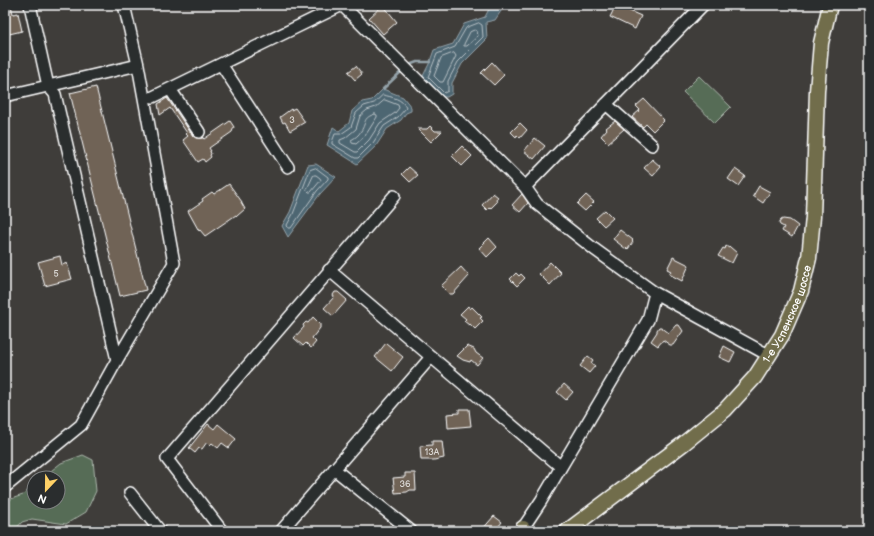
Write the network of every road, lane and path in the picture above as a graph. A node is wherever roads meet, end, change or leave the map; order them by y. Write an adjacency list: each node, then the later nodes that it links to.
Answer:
1 (30, 5): 8 (street)
2 (124, 5): 7 (street)
3 (342, 5): 6 (street); 16 (street)
4 (703, 5): 12 (street)
5 (830, 5): 20 (main road, 1-е Успенское шоссе)
6 (221, 64): 9 (street); 15 (street)
7 (138, 65): 8 (street); 22 (street)
8 (48, 86): 10 (street); 22 (street)
9 (170, 89): 11 (street); 13 (street)
10 (5, 96)
11 (153, 98)
12 (606, 104): 14 (street); 16 (street)
13 (199, 132)
14 (652, 145)
15 (288, 168)
16 (525, 187): 19 (street)
17 (394, 196): 18 (street)
18 (329, 270): 21 (street); 29 (street)
19 (655, 293): 20 (street); 23 (street)
20 (770, 356): 32 (main road, 1-е Успенское шоссе)
21 (432, 357): 23 (street); 24 (street)
22 (117, 360): 25 (street)
23 (561, 467): 27 (street)
24 (334, 470): 30 (street); 31 (street)
25 (5, 487)
26 (130, 493): 28 (street)
27 (522, 530)
28 (160, 531)
29 (222, 531)
30 (281, 531)
31 (411, 531)
32 (567, 531)

